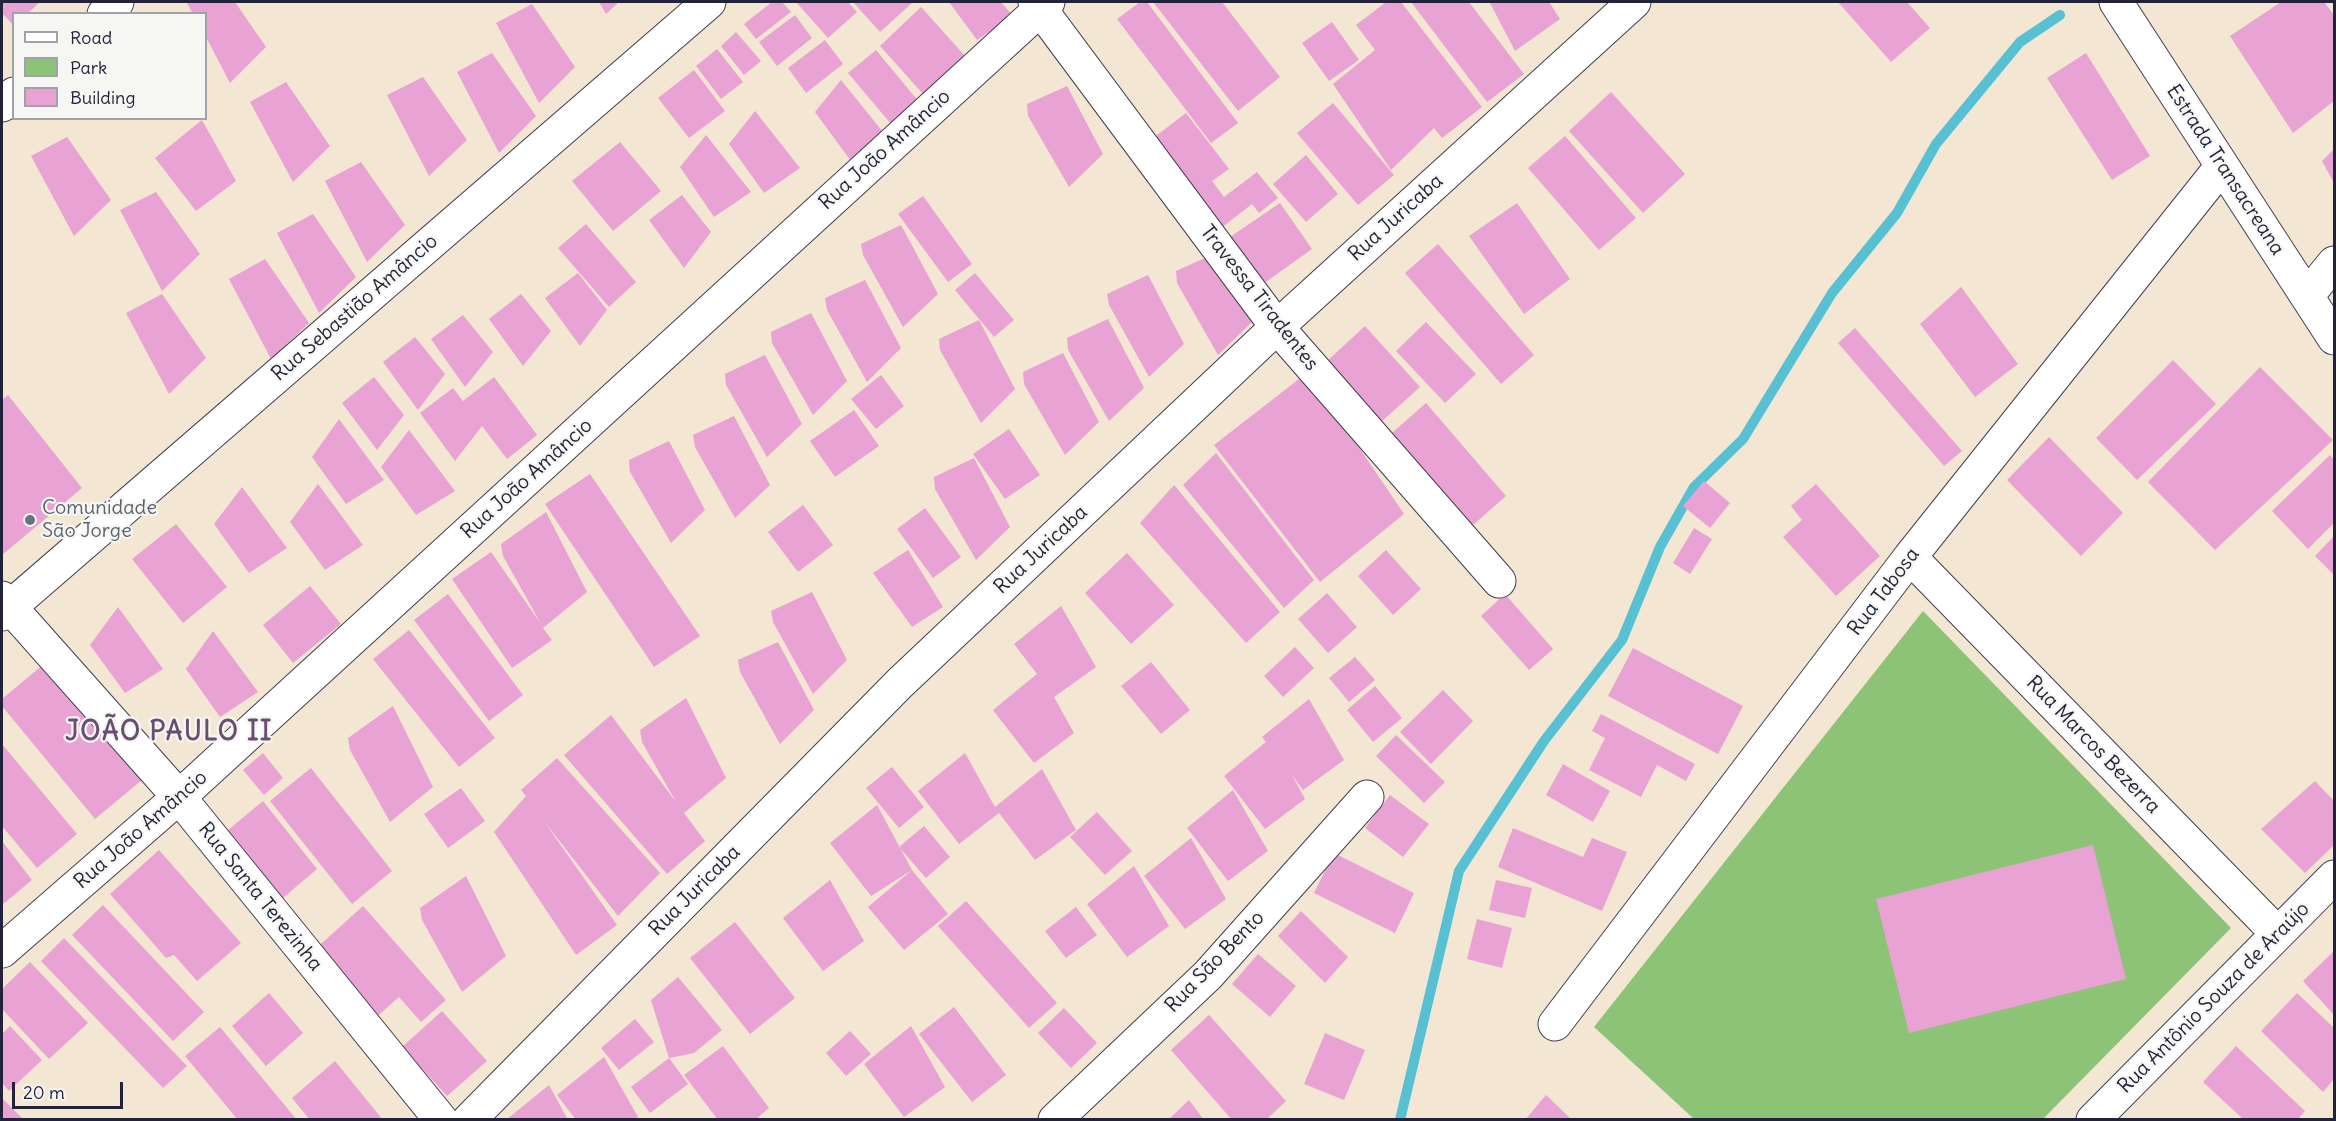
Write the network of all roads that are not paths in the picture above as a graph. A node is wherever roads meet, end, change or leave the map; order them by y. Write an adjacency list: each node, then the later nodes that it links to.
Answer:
1 (709, 2): 12 (street, Rua Sebastião Amâncio)
2 (1634, 2): 8 (street, Rua Juricaba)
3 (2119, 3): 5 (street, Estrada Transacreana)
4 (1042, 4): 8 (street, Travessa Tiradentes); 14 (street, Rua João Amâncio)
5 (2222, 166): 7 (street, Estrada Transacreana); 10 (street, Rua Tabosa)
6 (2334, 263): 7 (street)
7 (2307, 296): 9 (street, Estrada Transacreana)
8 (1277, 327): 11 (street, Travessa Tiradentes); 20 (street, Rua Juricaba)
9 (2334, 338)
10 (1910, 557): 16 (street, Rua Marcos Bezerra); 18 (street, Rua Tabosa)
11 (1499, 581)
12 (4, 606): 14 (street, Rua Santa Terezinha)
13 (1367, 796): 21 (street, Rua São Bento)
14 (179, 797): 17 (street, Rua João Amâncio); 19 (street, Rua Santa Terezinha)
15 (2334, 876): 16 (street, Rua Antônio Souza de Araújo)
16 (2277, 933): 22 (street, Rua Antônio Souza de Araújo)
17 (2, 951)
18 (1555, 1024)
19 (441, 1119)
20 (469, 1119)
21 (1055, 1119)
22 (2093, 1119)

